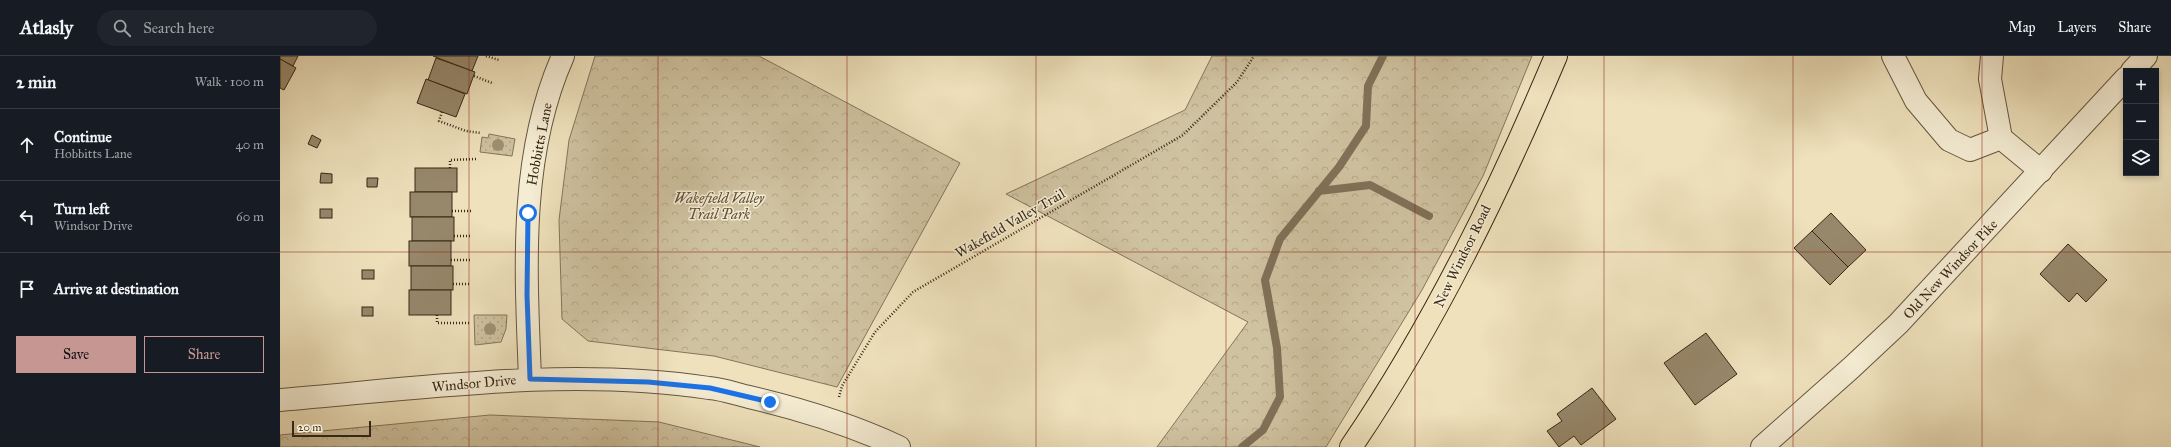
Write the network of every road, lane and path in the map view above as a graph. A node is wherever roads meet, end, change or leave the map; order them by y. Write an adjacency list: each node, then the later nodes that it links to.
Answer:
1 (486, 56): 8 (path)
2 (563, 56): 29 (street, Hobbitts Lane)
3 (1254, 56): 31 (path, Wakefield Valley Trail)
4 (1556, 56): 33 (main road, New Windsor Road)
5 (1893, 56): 15 (street)
6 (1992, 56): 15 (street)
7 (2146, 56): 9 (street)
8 (499, 60)
9 (2135, 68)
10 (474, 76): 12 (path)
11 (2123, 81): 18 (street, Old New Windsor Pike)
12 (492, 83)
13 (442, 112): 14 (path)
14 (481, 133)
15 (2001, 138): 18 (street)
16 (476, 159): 17 (path)
17 (450, 168)
18 (2041, 171): 34 (street, Old New Windsor Pike)
19 (452, 211): 20 (path)
20 (472, 211)
21 (454, 236): 22 (path)
22 (471, 236)
23 (450, 260): 24 (path)
24 (471, 260)
25 (453, 284): 26 (path)
26 (471, 284)
27 (437, 315): 28 (path)
28 (471, 323)
29 (530, 379): 30 (street, Windsor Drive); 31 (street, Windsor Drive)
30 (280, 400)
31 (832, 421): 32 (street, Windsor Drive)
32 (899, 447)
33 (1351, 447)
34 (1762, 447)

